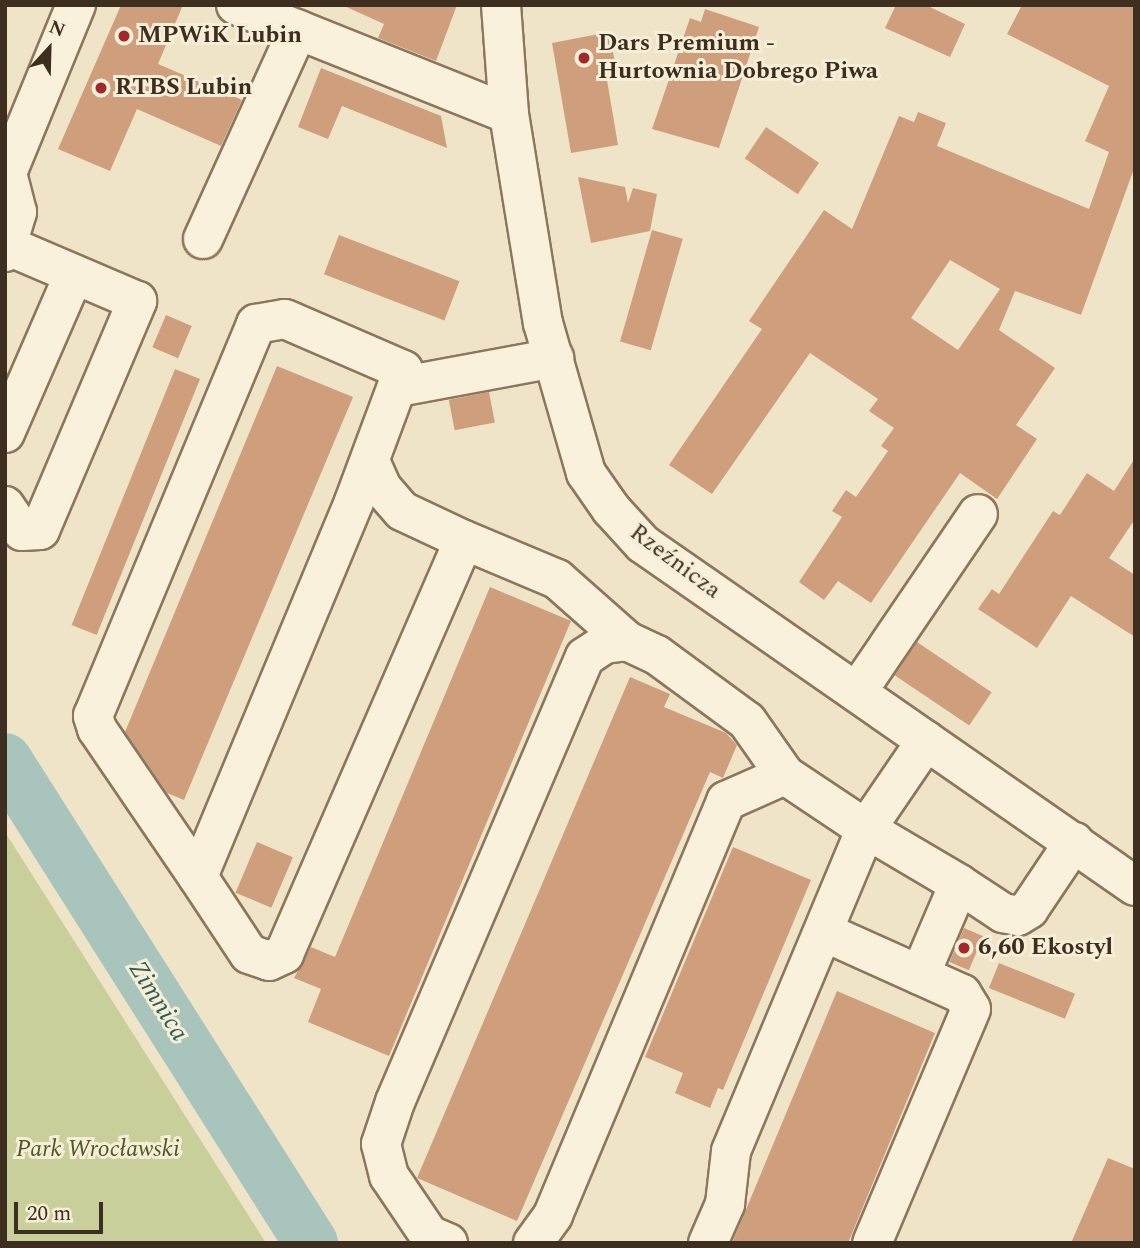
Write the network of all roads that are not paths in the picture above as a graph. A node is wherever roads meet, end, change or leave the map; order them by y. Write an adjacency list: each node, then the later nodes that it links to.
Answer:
1 (76, 5): 7 (street)
2 (236, 5): 4 (street)
3 (501, 5): 5 (street, Rzeźnicza)
4 (298, 30): 5 (street); 6 (street)
5 (509, 114): 9 (street, Rzeźnicza)
6 (203, 239)
7 (7, 249): 8 (street)
8 (74, 274): 11 (street); 13 (street)
9 (554, 358): 10 (street); 17 (street, Rzeźnicza)
10 (398, 387): 12 (street); 22 (street)
11 (5, 433)
12 (370, 461): 15 (street); 22 (street)
13 (5, 506)
14 (978, 514): 17 (street)
15 (464, 540): 16 (street); 22 (street)
16 (626, 641): 19 (street); 27 (street)
17 (857, 692): 18 (street, Rzeźnicza)
18 (926, 741): 20 (street); 21 (street, Rzeźnicza)
19 (785, 775): 20 (street); 28 (street)
20 (866, 829): 23 (street); 25 (street)
21 (1074, 842): 23 (street); 24 (street, Rzeźnicza)
22 (198, 877)
23 (959, 884): 26 (street)
24 (1135, 886)
25 (824, 933): 26 (street); 29 (street)
26 (920, 975): 30 (street)
27 (448, 1243)
28 (533, 1243)
29 (708, 1243)
30 (872, 1243)

